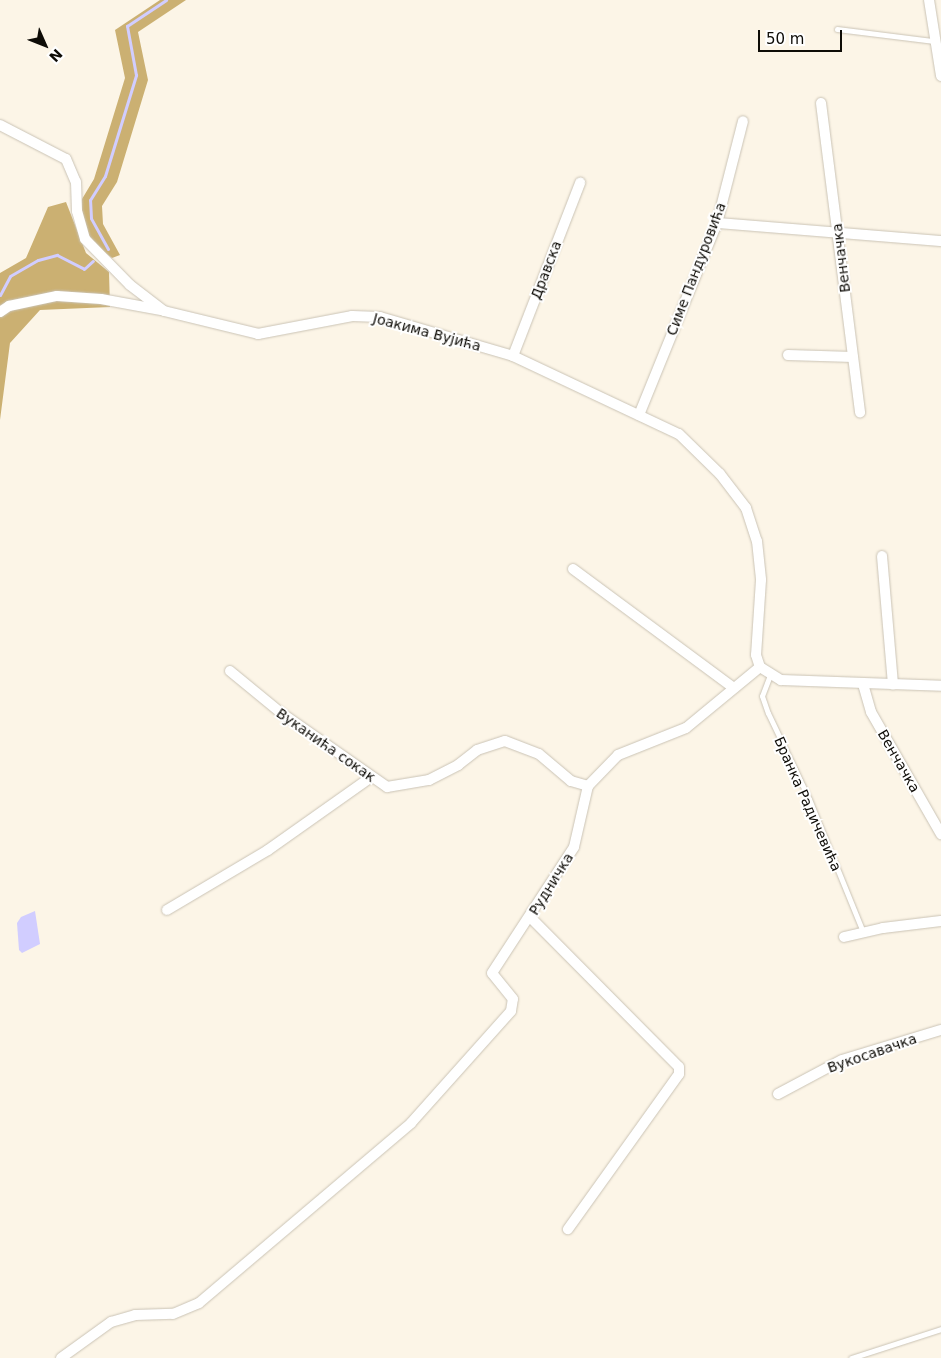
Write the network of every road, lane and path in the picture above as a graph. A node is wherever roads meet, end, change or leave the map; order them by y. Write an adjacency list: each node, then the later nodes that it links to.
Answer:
1 (929, 0): 3 (street)
2 (837, 29): 3 (lane)
3 (934, 41): 4 (street)
4 (941, 76)
5 (821, 103): 10 (street, Венчачка)
6 (743, 121): 9 (street, Симе Пандуровића)
7 (0, 125): 12 (street, Јоакима Вујића)
8 (580, 183): 15 (street, Дравска)
9 (717, 223): 10 (street); 18 (street, Симе Пандуровића)
10 (838, 232): 11 (street); 16 (street, Венчачка)
11 (941, 242)
12 (164, 311): 13 (street); 15 (street, Јоакима Вујића)
13 (0, 312)
14 (788, 355): 16 (street)
15 (513, 356): 18 (street, Јоакима Вујића)
16 (853, 357): 17 (street, Венчачка)
17 (860, 413)
18 (639, 415): 21 (street, Јоакима Вујића)
19 (882, 556): 25 (street)
20 (573, 569): 27 (street)
21 (760, 667): 23 (street); 27 (street)
22 (230, 671): 28 (street, Вуканића сокак)
23 (770, 675): 24 (street); 34 (lane, Бранка Радичевића)
24 (863, 684): 25 (street); 30 (street, Венчачка)
25 (893, 685): 26 (street)
26 (941, 686)
27 (734, 688): 29 (street)
28 (371, 777): 29 (street, Вуканића сокак); 31 (street)
29 (588, 786): 32 (street, Рудничка)
30 (941, 834)
31 (167, 910)
32 (530, 917): 38 (street); 40 (street, Рудничка)
33 (941, 921): 34 (street)
34 (863, 932): 35 (street)
35 (844, 937)
36 (941, 1030): 37 (street, Вукосавачка)
37 (778, 1094)
38 (568, 1229)
39 (941, 1329): 41 (lane)
40 (61, 1358)
41 (851, 1358)

